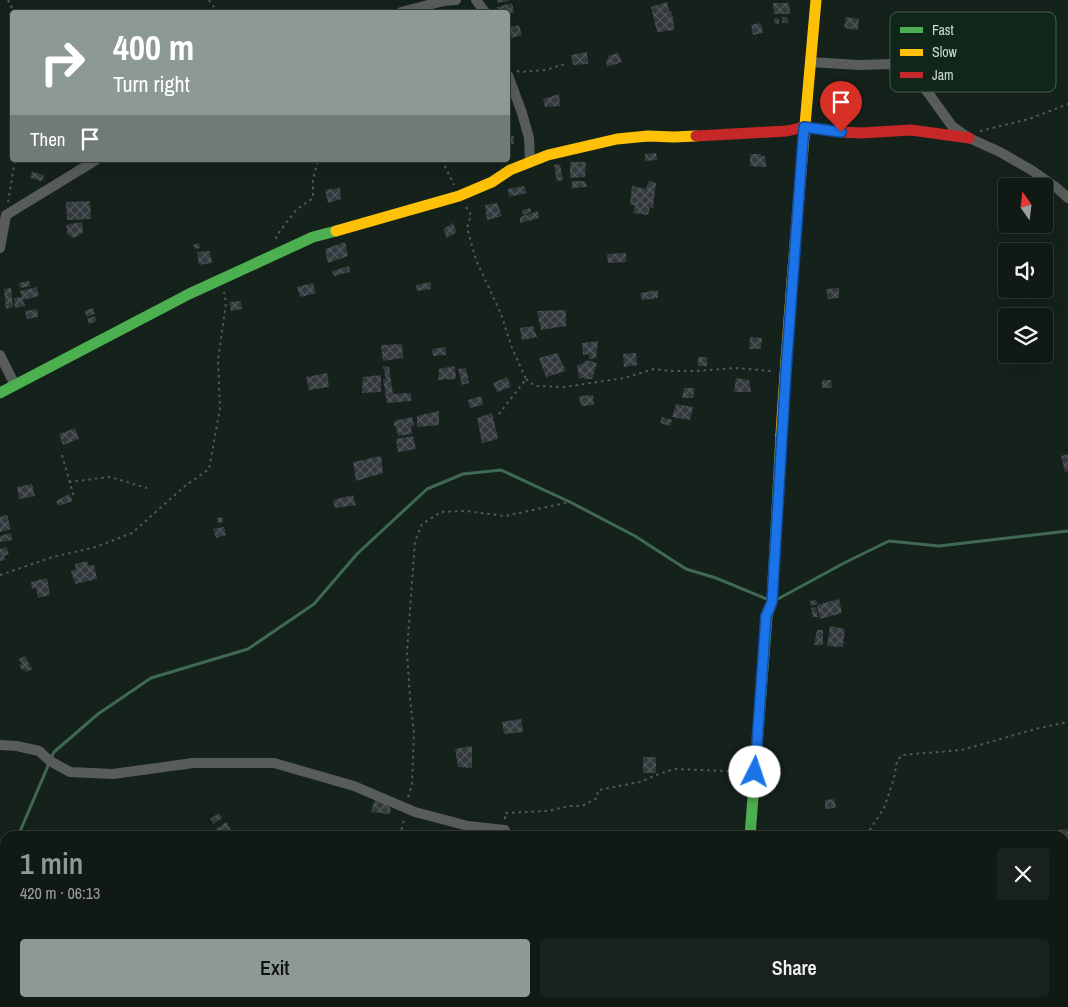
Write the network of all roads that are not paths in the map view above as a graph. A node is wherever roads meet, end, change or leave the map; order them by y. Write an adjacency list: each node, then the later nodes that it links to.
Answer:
1 (456, 0): 3 (street)
2 (816, 0): 4 (street)
3 (409, 10)
4 (810, 62): 5 (street); 8 (street)
5 (890, 64)
6 (511, 72): 11 (street)
7 (927, 92): 9 (street)
8 (804, 127): 9 (street); 11 (street); 19 (street)
9 (966, 136): 12 (street)
10 (93, 162): 13 (street)
11 (530, 162): 15 (street)
12 (1068, 198)
13 (0, 248)
14 (0, 355): 15 (street)
15 (15, 385): 16 (street)
16 (0, 393)
17 (0, 745): 18 (street)
18 (494, 831)
19 (750, 831)

